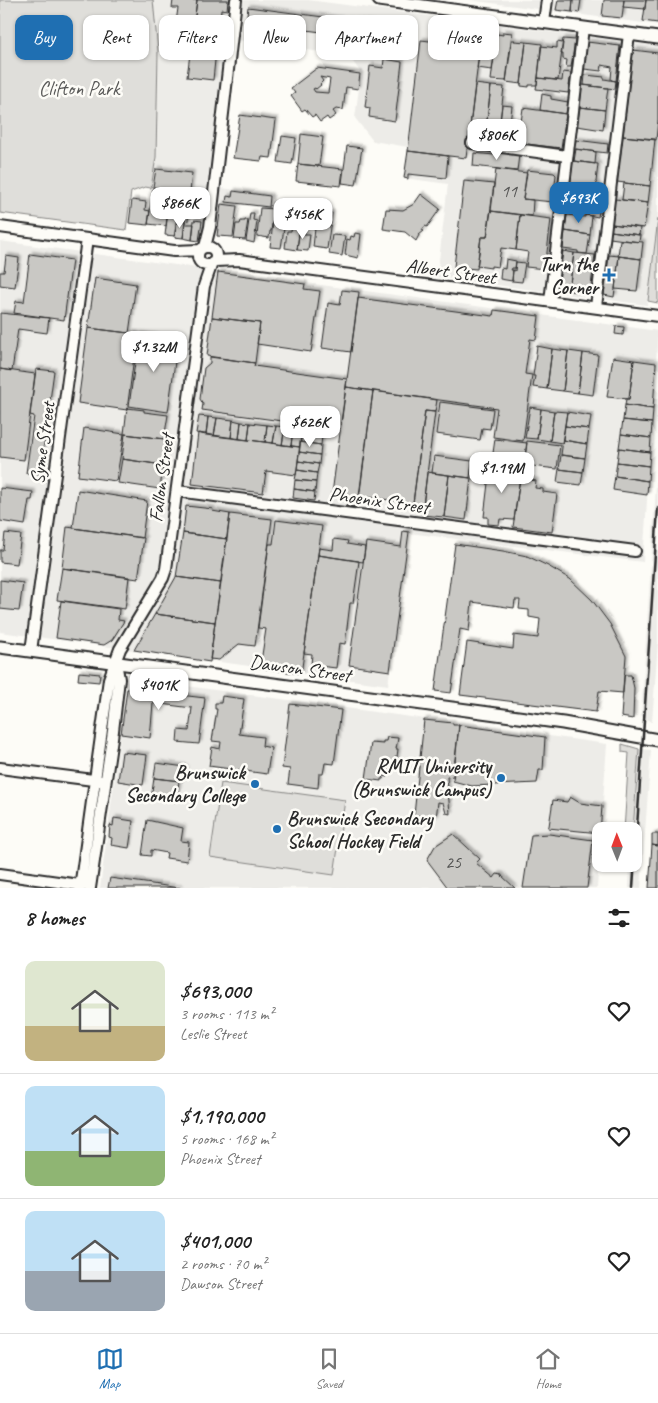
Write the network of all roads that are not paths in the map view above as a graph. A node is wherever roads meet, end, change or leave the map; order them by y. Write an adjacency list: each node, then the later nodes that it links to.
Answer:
1 (236, 0): 12 (street, Fallon Street)
2 (379, 0): 4 (street)
3 (547, 0): 4 (street)
4 (544, 22): 5 (street)
5 (582, 28): 6 (street); 9 (street)
6 (629, 34): 7 (street); 14 (street)
7 (658, 38)
8 (472, 143): 9 (street)
9 (567, 156): 13 (street)
10 (0, 227): 11 (street, Albert Street)
11 (87, 239): 12 (street, Albert Street); 19 (street, Syme Street)
12 (208, 255): 13 (street, Albert Street); 16 (street, Fallon Street)
13 (550, 301): 14 (street, Albert Street)
14 (596, 307): 15 (street, Albert Street)
15 (658, 316)
16 (177, 491): 17 (street, Phoenix Street); 20 (street, Fallon Street)
17 (636, 551)
18 (0, 647): 19 (street, Dawson Street)
19 (31, 651): 20 (street, Dawson Street)
20 (116, 662): 21 (street, Dawson Street); 25 (street, Fallon Street)
21 (594, 727): 22 (street, Dawson Street); 23 (street, Dawson Street)
22 (658, 732)
23 (658, 740)
24 (0, 768): 25 (street)
25 (100, 781): 27 (street, Fallon Street)
26 (0, 874): 27 (street)
27 (85, 887)

